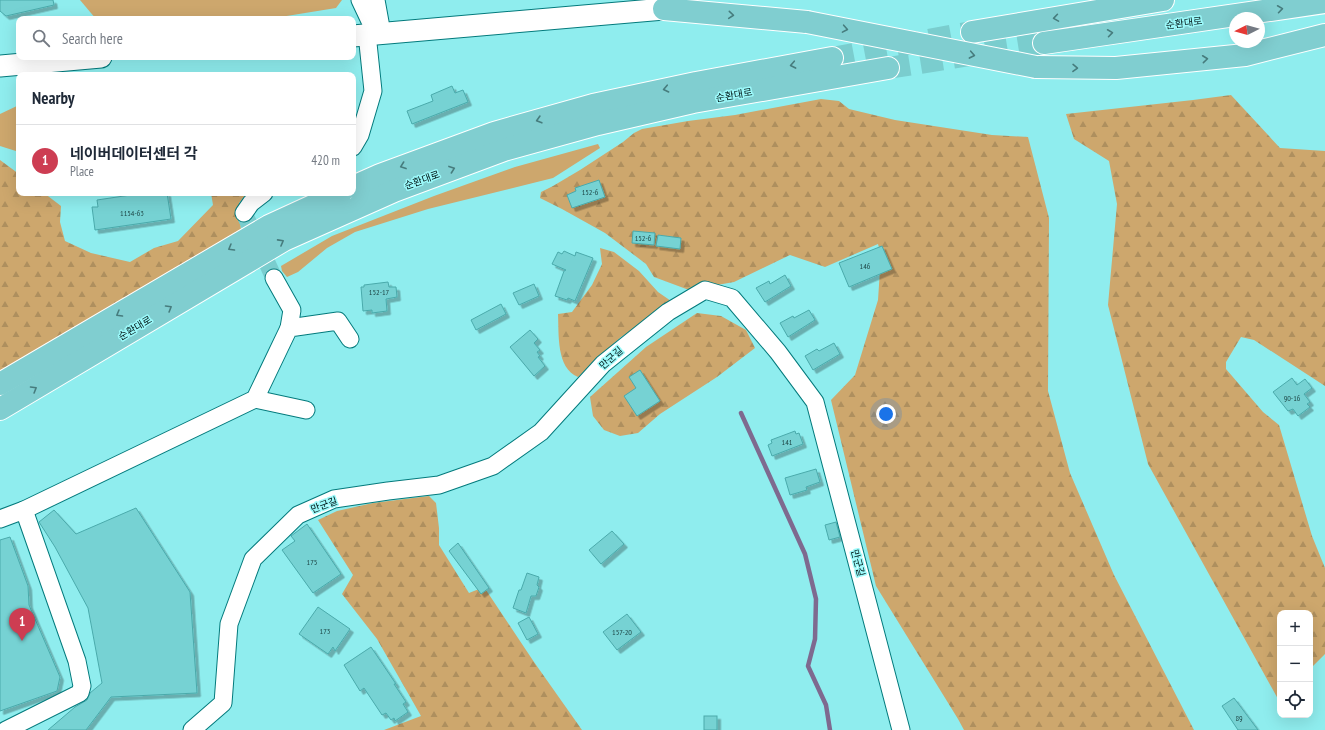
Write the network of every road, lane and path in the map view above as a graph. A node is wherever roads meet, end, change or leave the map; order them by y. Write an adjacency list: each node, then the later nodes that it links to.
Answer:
1 (360, 0): 8 (street)
2 (376, 0): 8 (street)
3 (722, 0): 6 (highway)
4 (1164, 0): 7 (highway, one-way to 7)
5 (1325, 2): 10 (highway, 순환대로, one-way to 5)
6 (664, 9): 8 (street); 9 (highway, one-way to 9, bridge)
7 (972, 32)
8 (370, 34): 15 (street)
9 (1325, 35)
10 (1044, 43)
11 (832, 58): 16 (highway, 순환대로, one-way to 16)
12 (68, 60): 13 (street)
13 (0, 66)
14 (888, 68): 25 (highway, 순환대로, one-way to 14)
15 (356, 142)
16 (356, 186)
17 (260, 196): 19 (street)
18 (334, 196): 23 (highway, 순환대로, one-way to 23)
19 (244, 213)
20 (274, 278): 21 (street)
21 (289, 328): 22 (street); 24 (street)
22 (350, 339)
23 (0, 384)
24 (255, 400): 26 (street); 27 (street)
25 (0, 409)
26 (306, 410)
27 (24, 510): 28 (street); 29 (street)
28 (0, 519)
29 (6, 730)
30 (192, 730): 31 (street, 만군길)
31 (901, 730)

